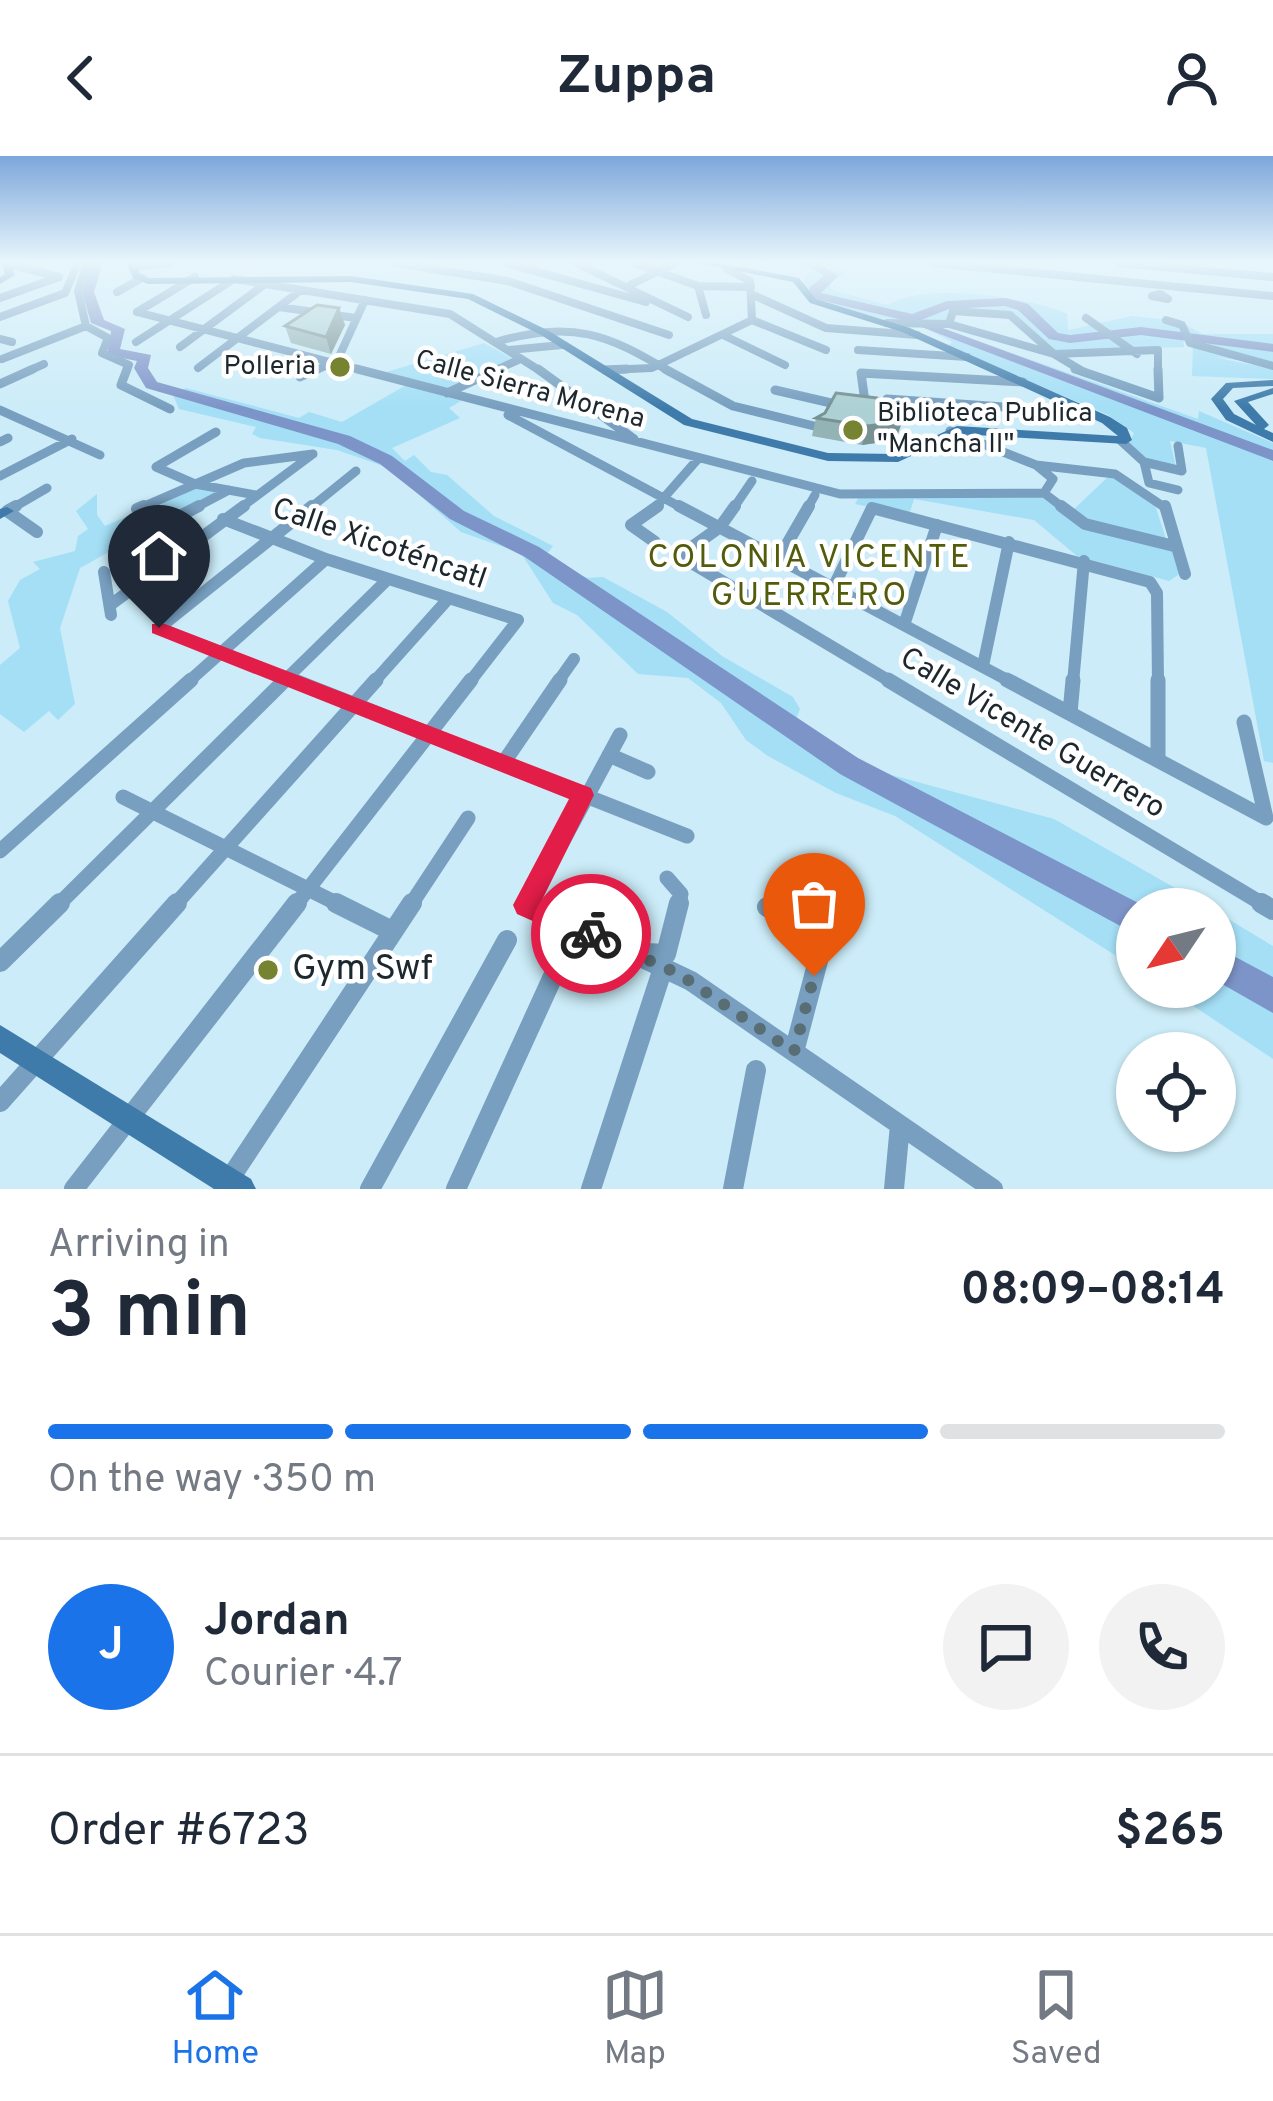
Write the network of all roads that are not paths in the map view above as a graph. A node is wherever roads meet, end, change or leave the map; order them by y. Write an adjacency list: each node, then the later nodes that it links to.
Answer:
1 (83, 311): 27 (street)
2 (138, 311): 25 (street, Calle Sierra Morena)
3 (184, 311): 25 (street)
4 (228, 311): 31 (street)
5 (273, 311): 35 (street)
6 (308, 311): 21 (street)
7 (361, 311): 21 (street)
8 (439, 311): 37 (street)
9 (506, 311): 29 (street)
10 (512, 311): 29 (street)
11 (594, 311): 32 (street)
12 (672, 311): 20 (street)
13 (705, 311): 19 (street)
14 (752, 311): 23 (street)
15 (797, 311): 28 (street)
16 (836, 311): 30 (street)
17 (953, 311): 26 (street)
18 (956, 311): 45 (street)
19 (706, 315)
20 (688, 317)
21 (356, 318): 50 (street)
22 (1086, 318): 46 (street)
23 (752, 320): 33 (street); 43 (street)
24 (1166, 320): 54 (street)
25 (169, 321): 31 (street, Calle Sierra Morena); 39 (street)
26 (949, 324): 30 (street); 45 (street)
27 (86, 326): 48 (street); 66 (street)
28 (826, 328): 30 (street); 36 (street)
29 (542, 329): 37 (street); 40 (street); 52 (street)
30 (915, 329): 47 (street)
31 (202, 330): 35 (street, Calle Sierra Morena); 41 (street)
32 (669, 335)
33 (723, 335): 52 (street); 53 (street)
34 (0, 338): 38 (street)
35 (236, 338): 50 (street, Calle Sierra Morena); 55 (street)
36 (852, 340)
37 (499, 341): 42 (street)
38 (12, 342)
39 (136, 343)
40 (562, 345): 42 (street); 56 (street)
41 (180, 347)
42 (509, 350): 49 (street)
43 (826, 350)
44 (858, 350): 47 (street)
45 (1051, 354): 46 (street); 46 (street)
46 (1137, 354)
47 (967, 357): 60 (street)
48 (2, 359)
49 (518, 360): 64 (street); 77 (street)
50 (337, 361): 57 (street, Calle Sierra Morena); 58 (street)
51 (44, 364): 61 (street)
52 (659, 364): 56 (street); 70 (street)
53 (785, 364)
54 (1273, 366)
55 (198, 368)
56 (605, 370): 71 (street)
57 (369, 371): 59 (street); 64 (street, Calle Sierra Morena)
58 (300, 376)
59 (356, 378)
60 (1023, 382): 63 (street); 68 (street)
61 (0, 383)
62 (1273, 387): 73 (street); 73 (street)
63 (776, 389)
64 (447, 393): 69 (street, Calle Sierra Morena)
65 (887, 399): 68 (street)
66 (170, 409)
67 (0, 410): 74 (street)
68 (1091, 412): 75 (street)
69 (527, 419): 77 (street, Calle Sierra Morena); 92 (street)
70 (814, 426)
71 (950, 431): 75 (street); 81 (street)
72 (216, 432): 85 (street)
73 (1273, 434)
74 (72, 439): 78 (street); 83 (street)
75 (1121, 441): 80 (street)
76 (1178, 446): 80 (street)
77 (645, 447): 79 (street, Calle Sierra Morena)
78 (100, 454)
79 (697, 460): 89 (street, Calle Sierra Morena); 92 (street)
80 (1144, 462): 88 (street)
81 (1036, 465): 89 (street); 103 (street)
82 (356, 471): 100 (street)
83 (0, 476)
84 (752, 481): 97 (street)
85 (195, 484): 87 (street); 90 (street); 93 (street)
86 (47, 488): 94 (street)
87 (229, 490): 90 (street); 99 (street)
88 (1178, 490)
89 (1044, 493): 103 (street)
90 (256, 495): 95 (street)
91 (815, 495): 104 (street)
92 (668, 499): 97 (street); 101 (street)
93 (137, 509)
94 (2, 511): 98 (street)
95 (223, 519): 100 (street, Calle Xicoténcatl); 107 (street)
96 (937, 526): 102 (street); 110 (street); 112 (street)
97 (720, 527): 104 (street); 136 (street, Calle Vicente Guerrero)
98 (38, 532)
99 (149, 532)
100 (273, 539): 105 (street, Calle Xicoténcatl); 113 (street)
101 (655, 542)
102 (1010, 542): 106 (street); 115 (street)
103 (1174, 546): 108 (street)
104 (779, 558): 110 (street)
105 (326, 559): 109 (street, Calle Xicoténcatl); 113 (street)
106 (1084, 561): 118 (street); 123 (street)
107 (104, 572)
108 (1186, 574)
109 (388, 579): 111 (street, Calle Xicoténcatl); 116 (street)
110 (833, 588): 112 (street)
111 (448, 598): 117 (street); 120 (street, Calle Xicoténcatl)
112 (904, 625): 115 (street)
113 (217, 653): 116 (street); 132 (street)
114 (574, 659): 124 (street)
115 (983, 666): 118 (street)
116 (285, 679): 117 (street); 128 (street)
117 (351, 703): 120 (street); 131 (street)
118 (1070, 713): 123 (street)
119 (1244, 722): 123 (street)
120 (426, 733): 124 (street); 134 (street)
121 (620, 735): 122 (street)
122 (609, 755): 125 (street); 126 (street)
123 (1157, 760)
124 (504, 762): 126 (street)
125 (648, 772)
126 (583, 795): 130 (street); 137 (street)
127 (123, 797): 128 (street)
128 (151, 810): 131 (street); 140 (street)
129 (468, 818): 138 (street)
130 (687, 836)
131 (221, 849): 134 (street); 144 (street)
132 (0, 851)
133 (667, 878): 141 (street)
134 (307, 890): 138 (street); 147 (street)
135 (767, 907): 143 (street)
136 (1273, 910)
137 (575, 926): 141 (street); 152 (street)
138 (390, 930): 149 (street)
139 (507, 940): 151 (street)
140 (0, 962)
141 (653, 963): 143 (street); 153 (street)
142 (0, 1038): 144 (street)
143 (794, 1052): 148 (street)
144 (36, 1061): 146 (street); 147 (street)
145 (756, 1070): 154 (street)
146 (0, 1102)
147 (131, 1117): 149 (street); 150 (street)
148 (903, 1117): 155 (street); 156 (street)
149 (231, 1186)
150 (74, 1189)
151 (370, 1189)
152 (456, 1189)
153 (591, 1189)
154 (733, 1189)
155 (894, 1189)
156 (993, 1189)

